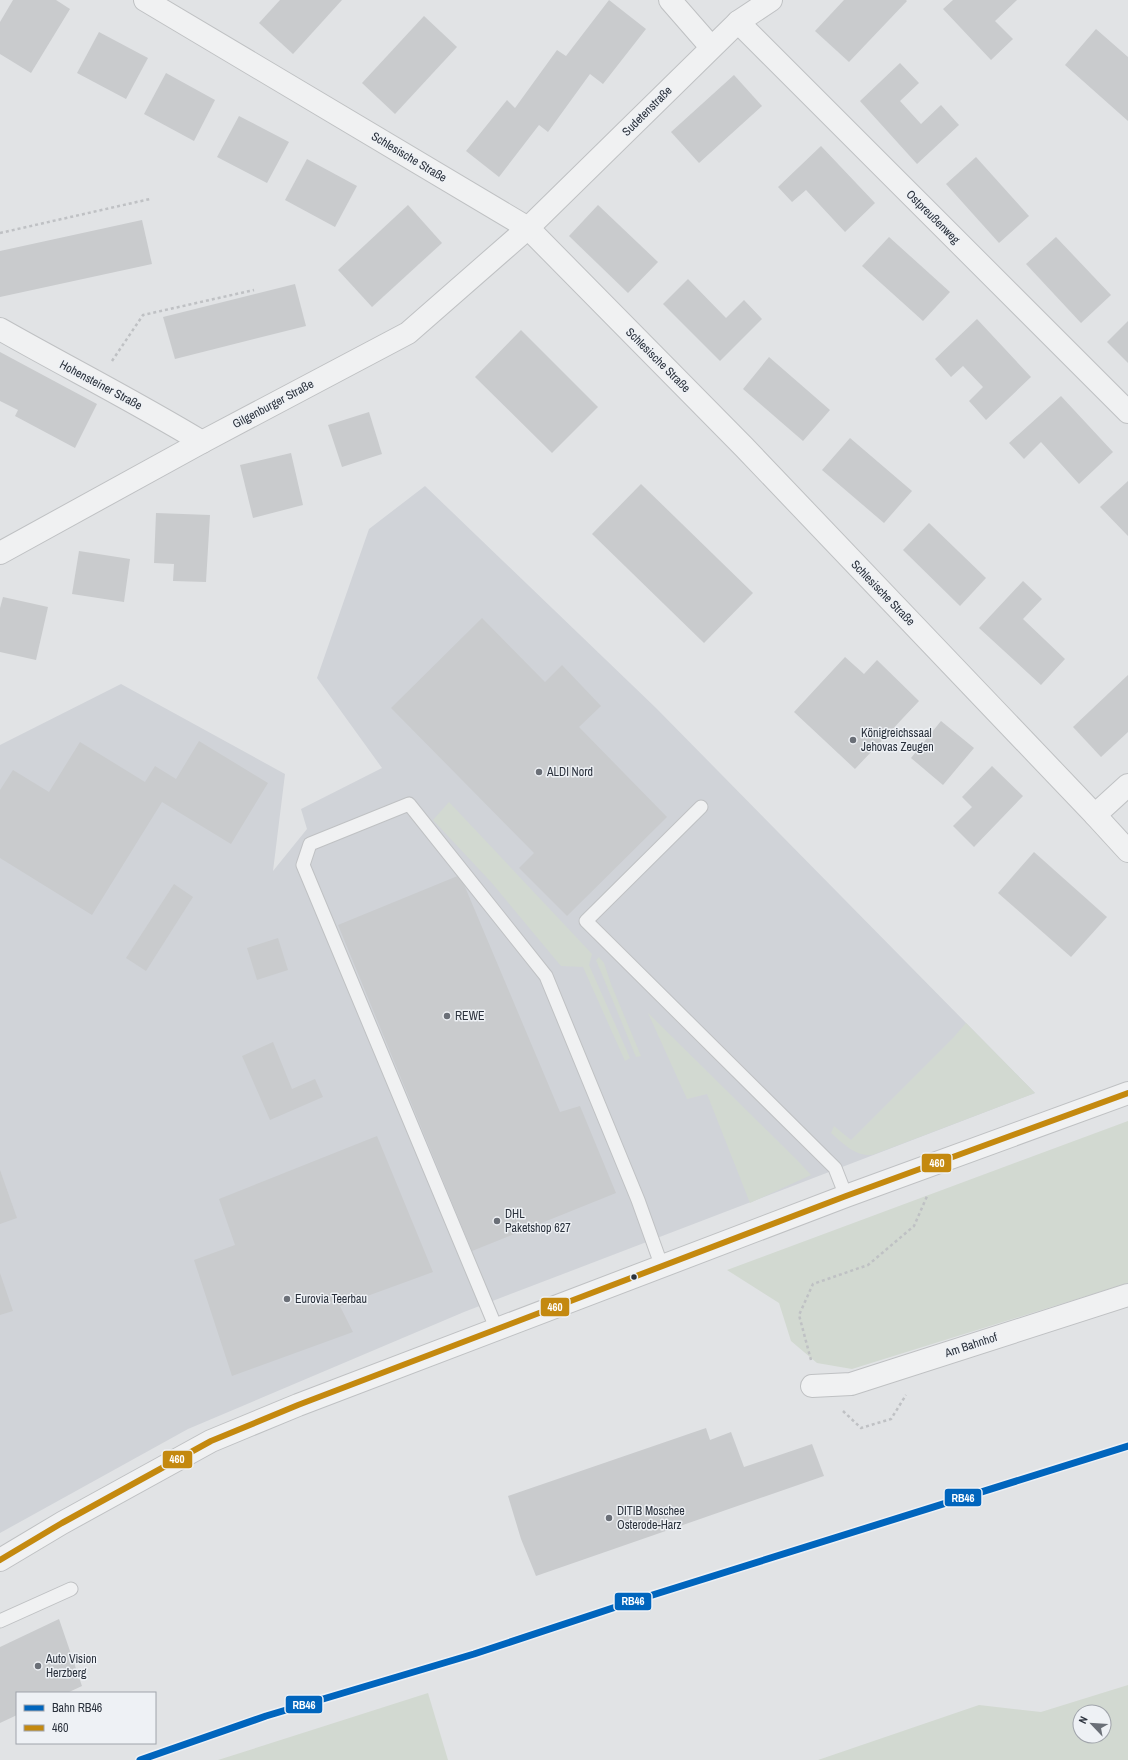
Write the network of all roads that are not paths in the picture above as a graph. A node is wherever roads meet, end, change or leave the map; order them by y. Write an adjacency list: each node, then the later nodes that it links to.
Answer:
1 (145, 0): 6 (street, Schlesische Straße)
2 (670, 0): 5 (street)
3 (771, 0): 4 (street, Sudetenstraße)
4 (738, 22): 5 (street, Sudetenstraße); 8 (street, Ostpreußenweg)
5 (711, 47): 6 (street, Sudetenstraße)
6 (528, 228): 9 (street, Gilgenburger Straße); 13 (street, Schlesische Straße)
7 (0, 330): 9 (street, Hohensteiner Straße)
8 (1128, 412)
9 (202, 442): 10 (street, Gilgenburger Straße)
10 (0, 553)
11 (1128, 785): 13 (street)
12 (701, 807): 16 (lane)
13 (1096, 815): 14 (street, Schlesische Straße)
14 (1128, 851)
15 (1128, 1093): 16 (street)
16 (846, 1196): 17 (street)
17 (662, 1266): 19 (street); 19 (lane)
18 (1128, 1295): 20 (street, Am Bahnhof)
19 (497, 1330): 21 (street)
20 (815, 1386)
21 (0, 1560)
22 (71, 1589): 23 (lane)
23 (0, 1621)

